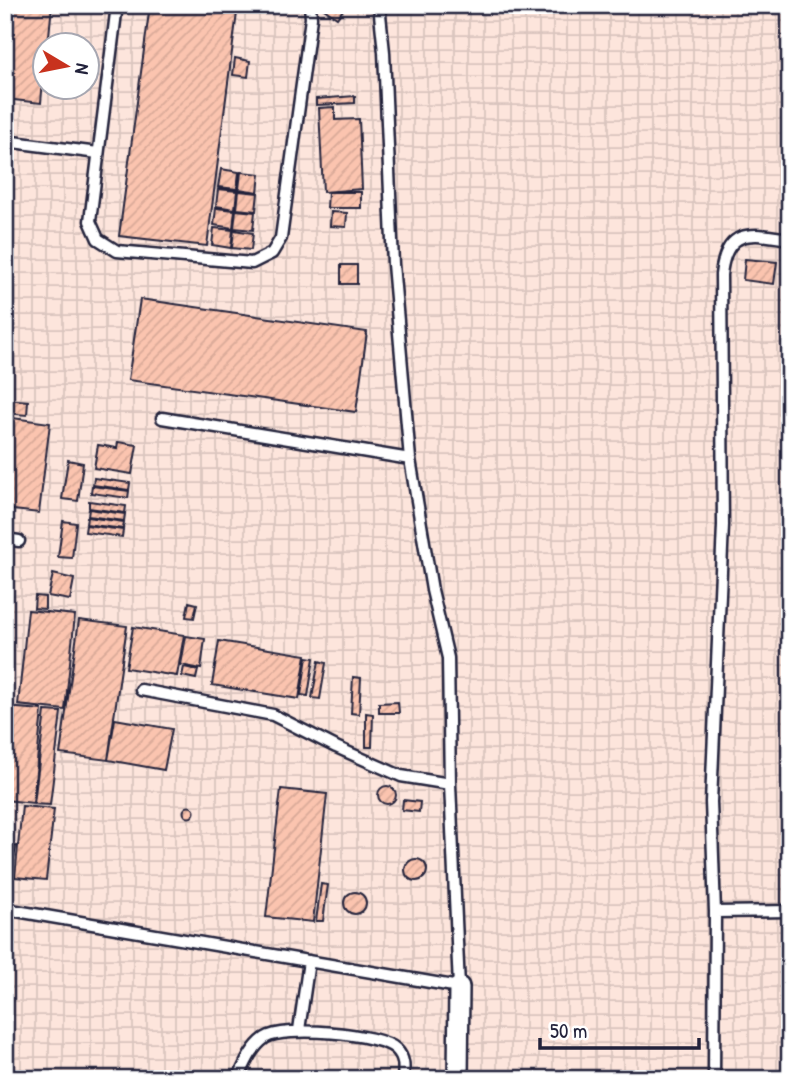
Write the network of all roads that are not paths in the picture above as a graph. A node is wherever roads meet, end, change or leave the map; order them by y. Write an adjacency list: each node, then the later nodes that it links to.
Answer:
1 (117, 5): 5 (lane)
2 (310, 5): 5 (lane)
3 (379, 5): 8 (lane)
4 (5, 141): 5 (lane)
5 (98, 152)
6 (790, 239): 15 (lane)
7 (162, 418): 8 (lane)
8 (410, 458): 12 (lane)
9 (5, 539): 10 (lane)
10 (19, 541)
11 (141, 690): 12 (lane)
12 (450, 784): 17 (lane)
13 (5, 909): 16 (lane)
14 (790, 911): 15 (lane)
15 (715, 912): 22 (lane)
16 (309, 961): 17 (lane); 18 (lane)
17 (459, 987): 21 (street)
18 (299, 1030): 19 (lane); 20 (lane)
19 (238, 1079)
20 (403, 1079)
21 (458, 1079)
22 (714, 1079)

